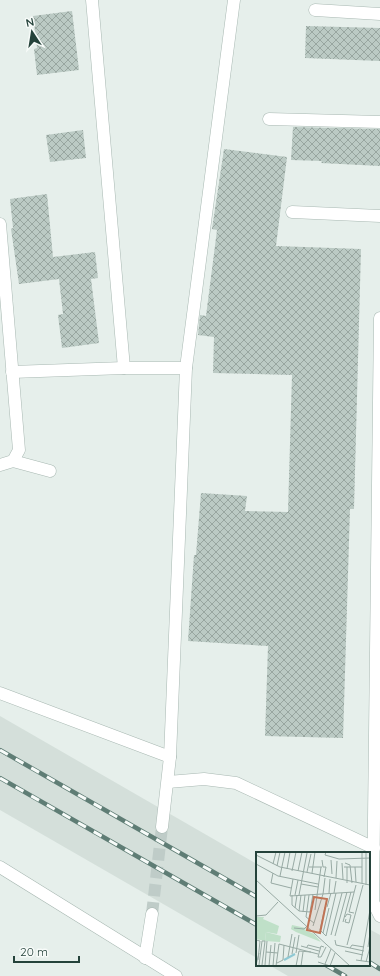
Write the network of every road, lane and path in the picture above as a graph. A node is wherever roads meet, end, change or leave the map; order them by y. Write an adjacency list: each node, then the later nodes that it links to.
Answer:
1 (92, 0): 11 (street)
2 (234, 0): 12 (street)
3 (315, 10): 4 (street)
4 (380, 14)
5 (269, 119): 6 (street)
6 (380, 122)
7 (292, 212): 8 (street)
8 (380, 216)
9 (0, 224): 13 (street)
10 (380, 318): 21 (street)
11 (124, 368): 12 (street); 13 (street)
12 (186, 368): 18 (street)
13 (12, 372): 14 (street)
14 (13, 461): 15 (street); 16 (street)
15 (0, 466)
16 (50, 471)
17 (0, 693): 18 (street)
18 (170, 756): 19 (street)
19 (168, 782): 20 (street); 21 (street)
20 (162, 827)
21 (374, 848): 24 (street)
22 (0, 867): 25 (street)
23 (152, 914): 25 (street)
24 (380, 916)
25 (145, 958): 26 (street)
26 (176, 976)

